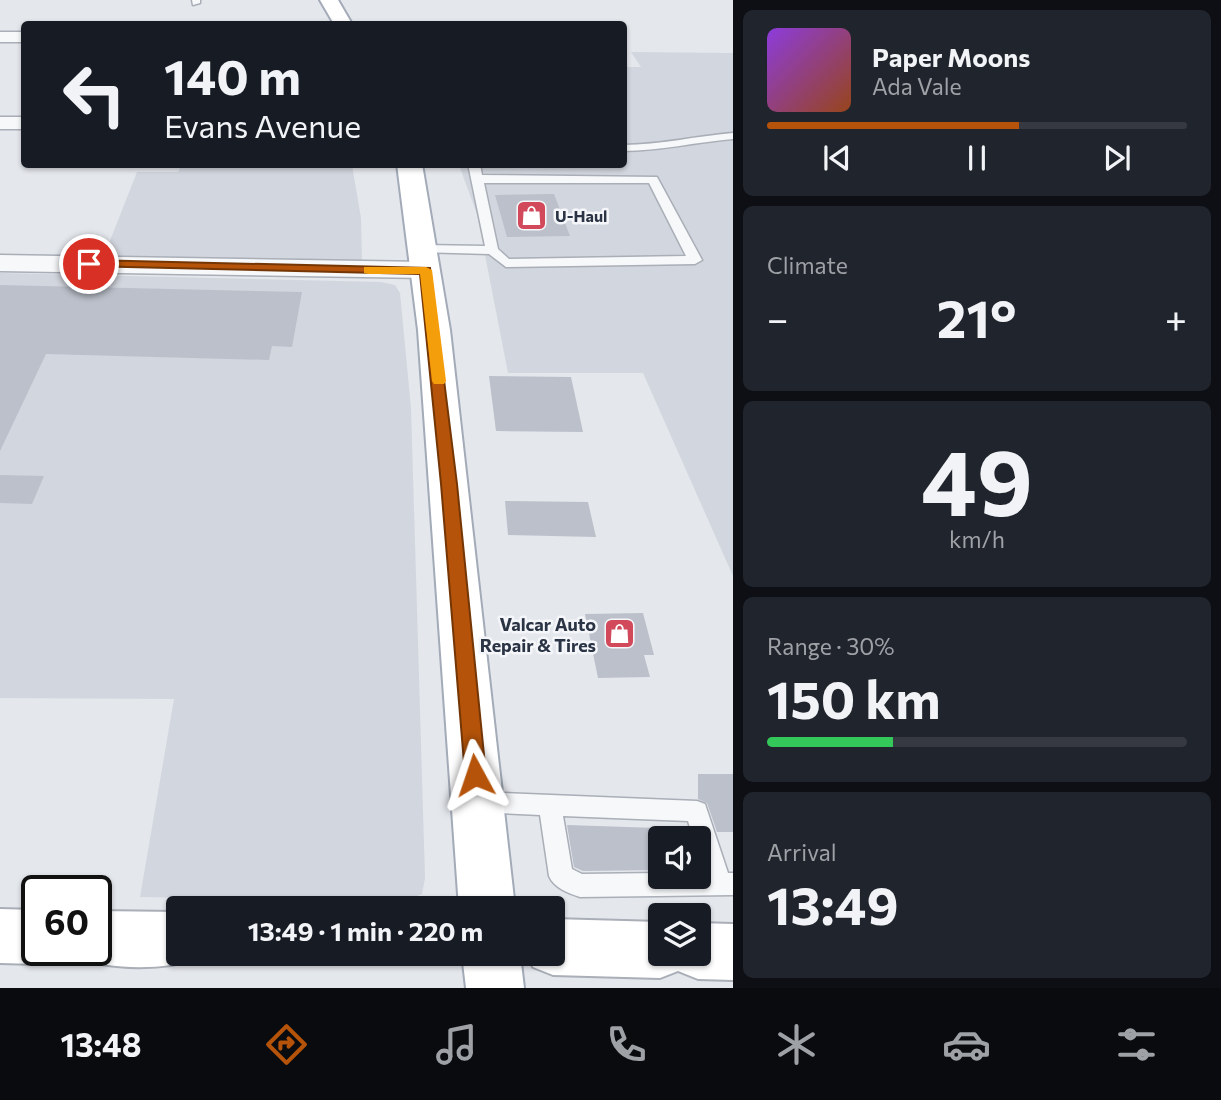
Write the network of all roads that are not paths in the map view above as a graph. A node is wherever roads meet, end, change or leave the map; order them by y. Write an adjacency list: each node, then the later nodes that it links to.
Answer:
1 (329, 0): 2 (main road)
2 (341, 21)
3 (0, 37): 4 (street)
4 (21, 37)
5 (0, 122): 6 (street)
6 (21, 123)
7 (733, 136): 8 (lane)
8 (627, 148)
9 (410, 168): 13 (main road)
10 (475, 168): 11 (lane)
11 (477, 179): 12 (lane); 12 (lane)
12 (492, 250): 13 (lane)
13 (424, 260): 14 (street); 15 (main road)
14 (0, 262)
15 (478, 802): 16 (lane); 18 (main road)
16 (550, 805): 17 (lane); 17 (lane)
17 (726, 884)
18 (486, 896)
19 (0, 936): 20 (main road)
20 (21, 937)
21 (112, 938): 22 (main road)
22 (166, 939)
23 (565, 947): 24 (main road)
24 (648, 950)
25 (711, 951): 26 (main road)
26 (733, 951)
27 (492, 966): 28 (main road)
28 (495, 988)

